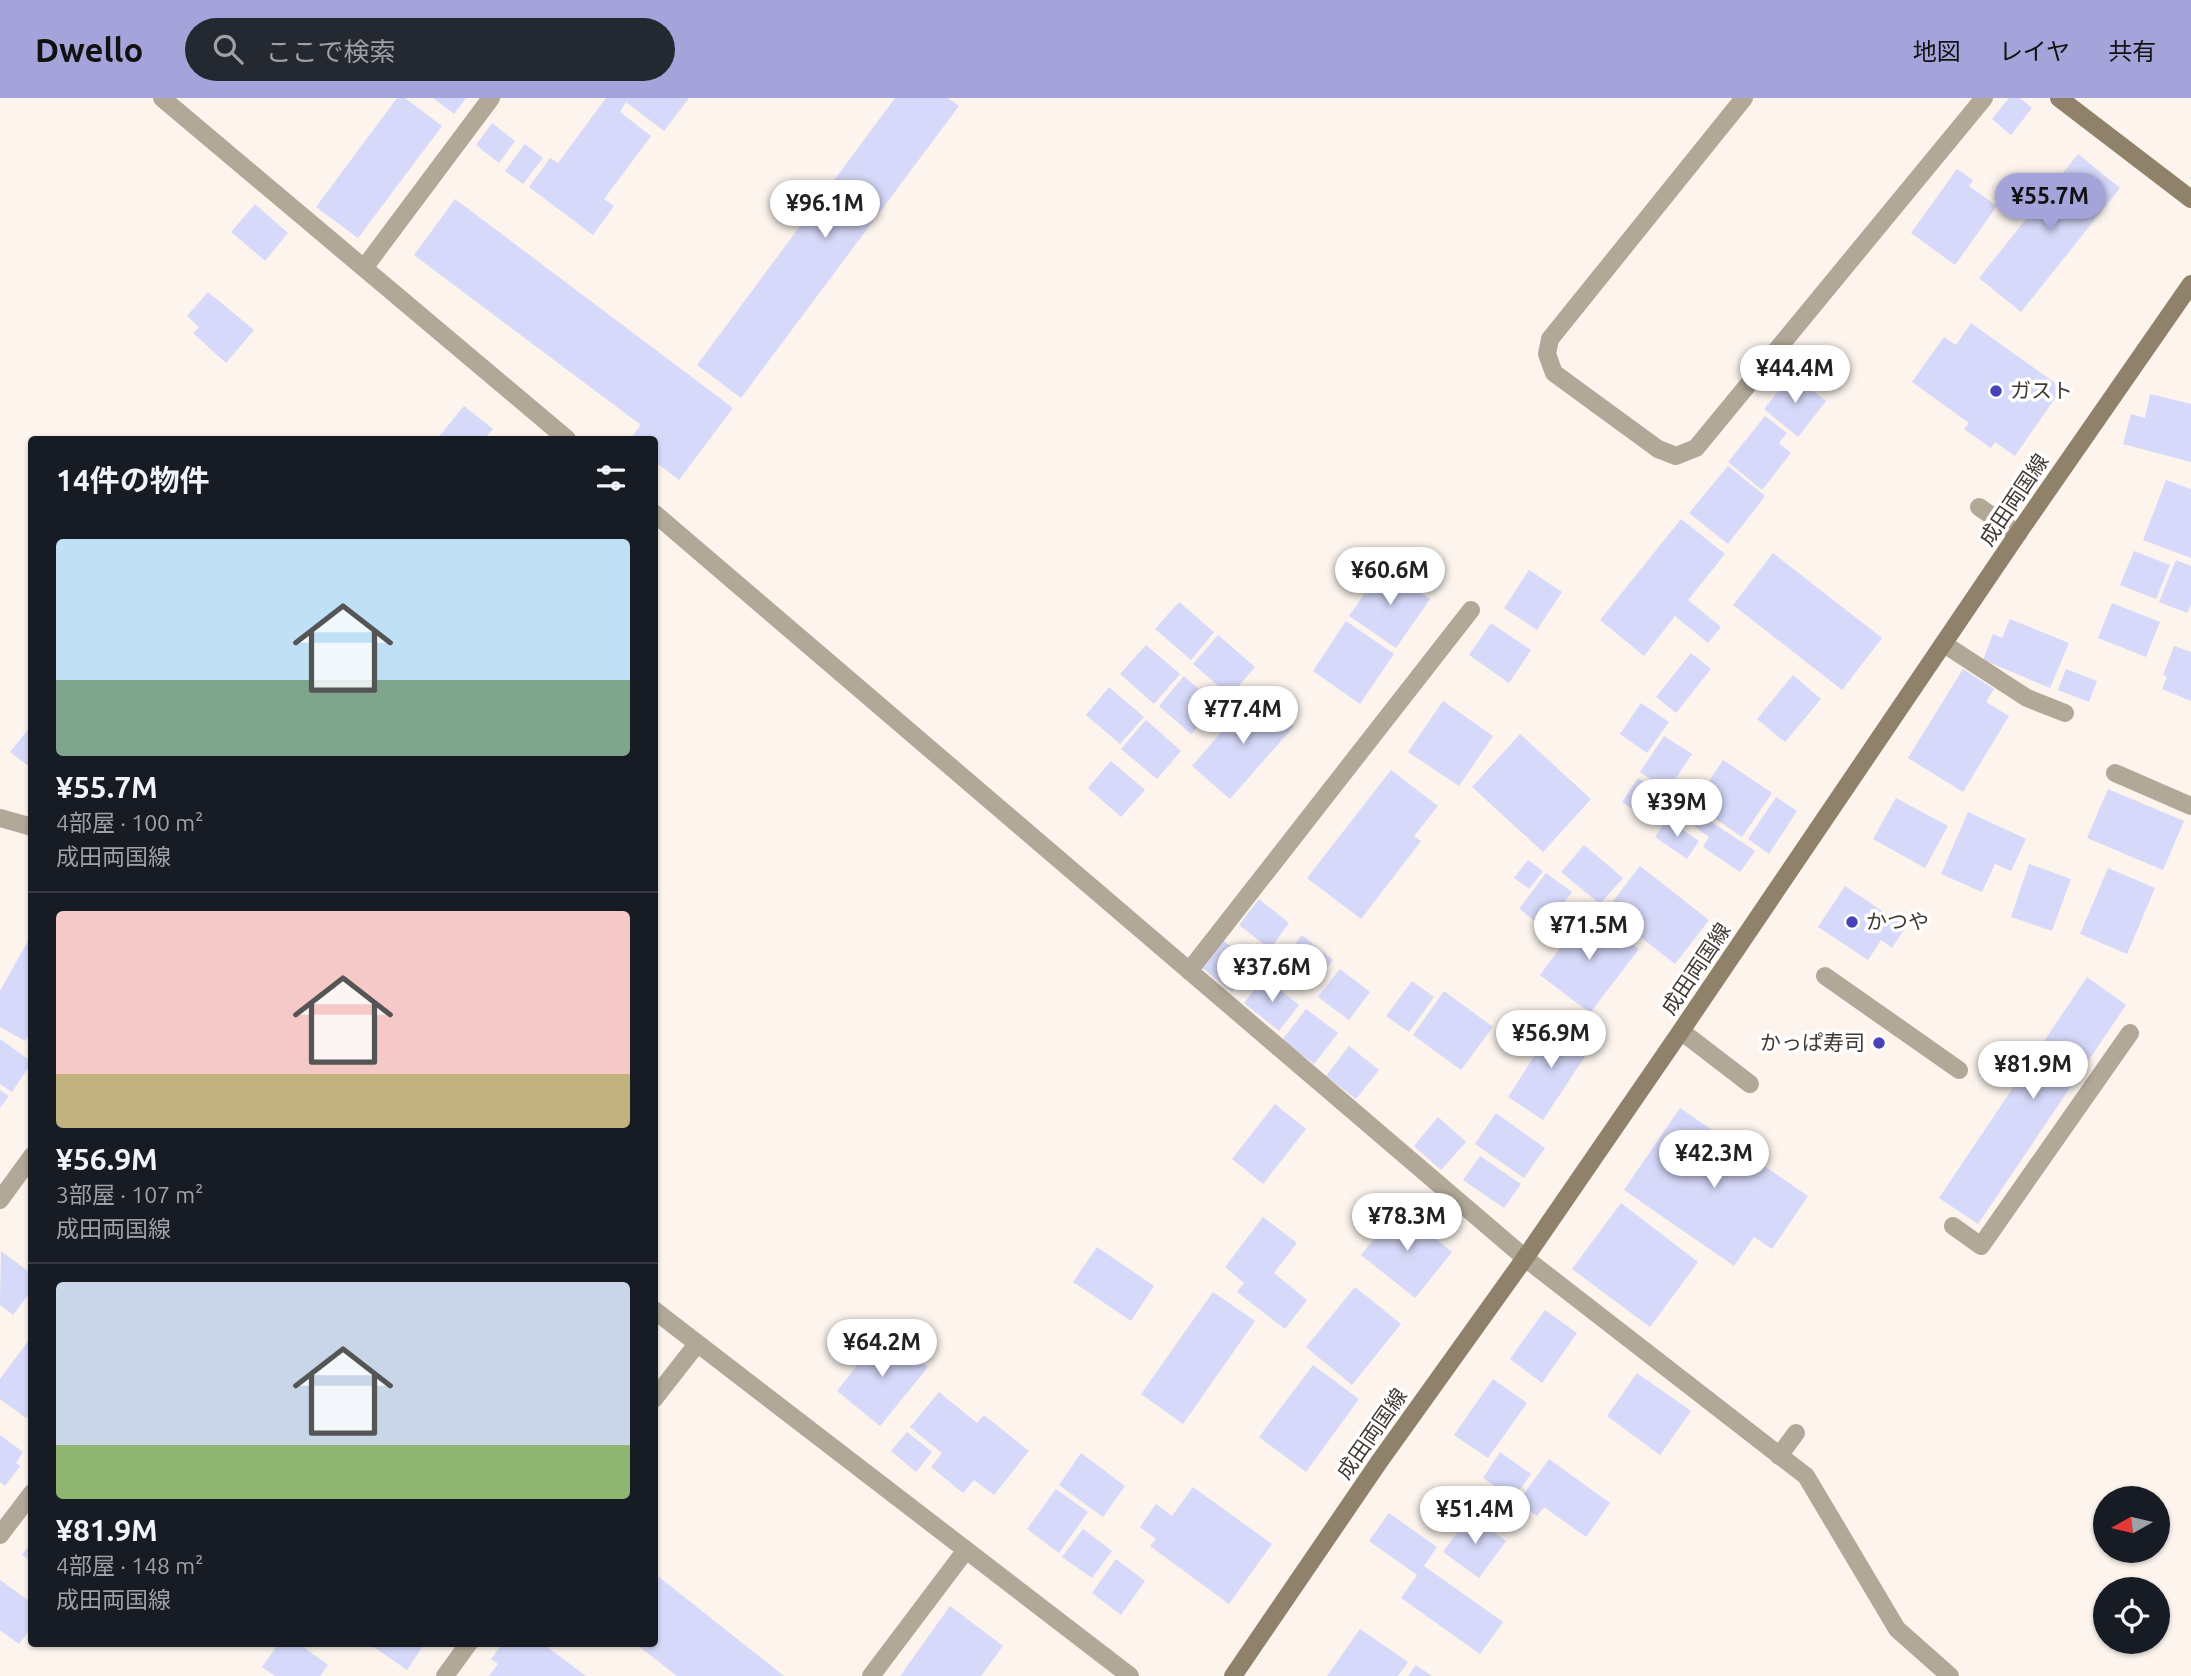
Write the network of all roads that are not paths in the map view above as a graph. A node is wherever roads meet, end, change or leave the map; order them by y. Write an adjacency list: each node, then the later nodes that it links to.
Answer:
1 (162, 98): 7 (street)
2 (491, 98): 7 (street)
3 (1744, 98): 4 (street)
4 (1984, 98)
5 (2059, 98): 6 (main road)
6 (2191, 199)
7 (364, 268): 9 (street)
8 (2191, 284): 12 (main road, 成田両国線)
9 (563, 436)
10 (1979, 507): 12 (street)
11 (658, 516): 20 (street)
12 (2018, 534): 14 (main road, 成田両国線)
13 (1471, 610): 20 (street)
14 (1944, 644): 15 (street); 22 (main road, 成田両国線)
15 (2065, 713)
16 (2115, 773): 17 (street)
17 (2191, 806)
18 (0, 818): 19 (street)
19 (28, 826)
20 (1189, 971): 29 (street)
21 (1825, 976): 24 (street)
22 (1681, 1031): 25 (street); 29 (main road, 成田両国線)
23 (2130, 1033): 28 (street)
24 (1959, 1070)
25 (1750, 1084)
26 (28, 1162): 27 (street)
27 (0, 1200)
28 (1953, 1226)
29 (1525, 1258): 34 (street); 42 (main road, 成田両国線)
30 (658, 1313): 31 (street)
31 (697, 1344): 32 (street); 37 (street)
32 (658, 1394)
33 (1796, 1433): 34 (street)
34 (1779, 1455): 43 (street)
35 (28, 1498): 36 (street)
36 (0, 1535)
37 (966, 1550): 40 (street); 41 (street)
38 (466, 1647): 39 (street)
39 (445, 1676)
40 (871, 1676)
41 (1130, 1676)
42 (1233, 1676)
43 (1950, 1676)

